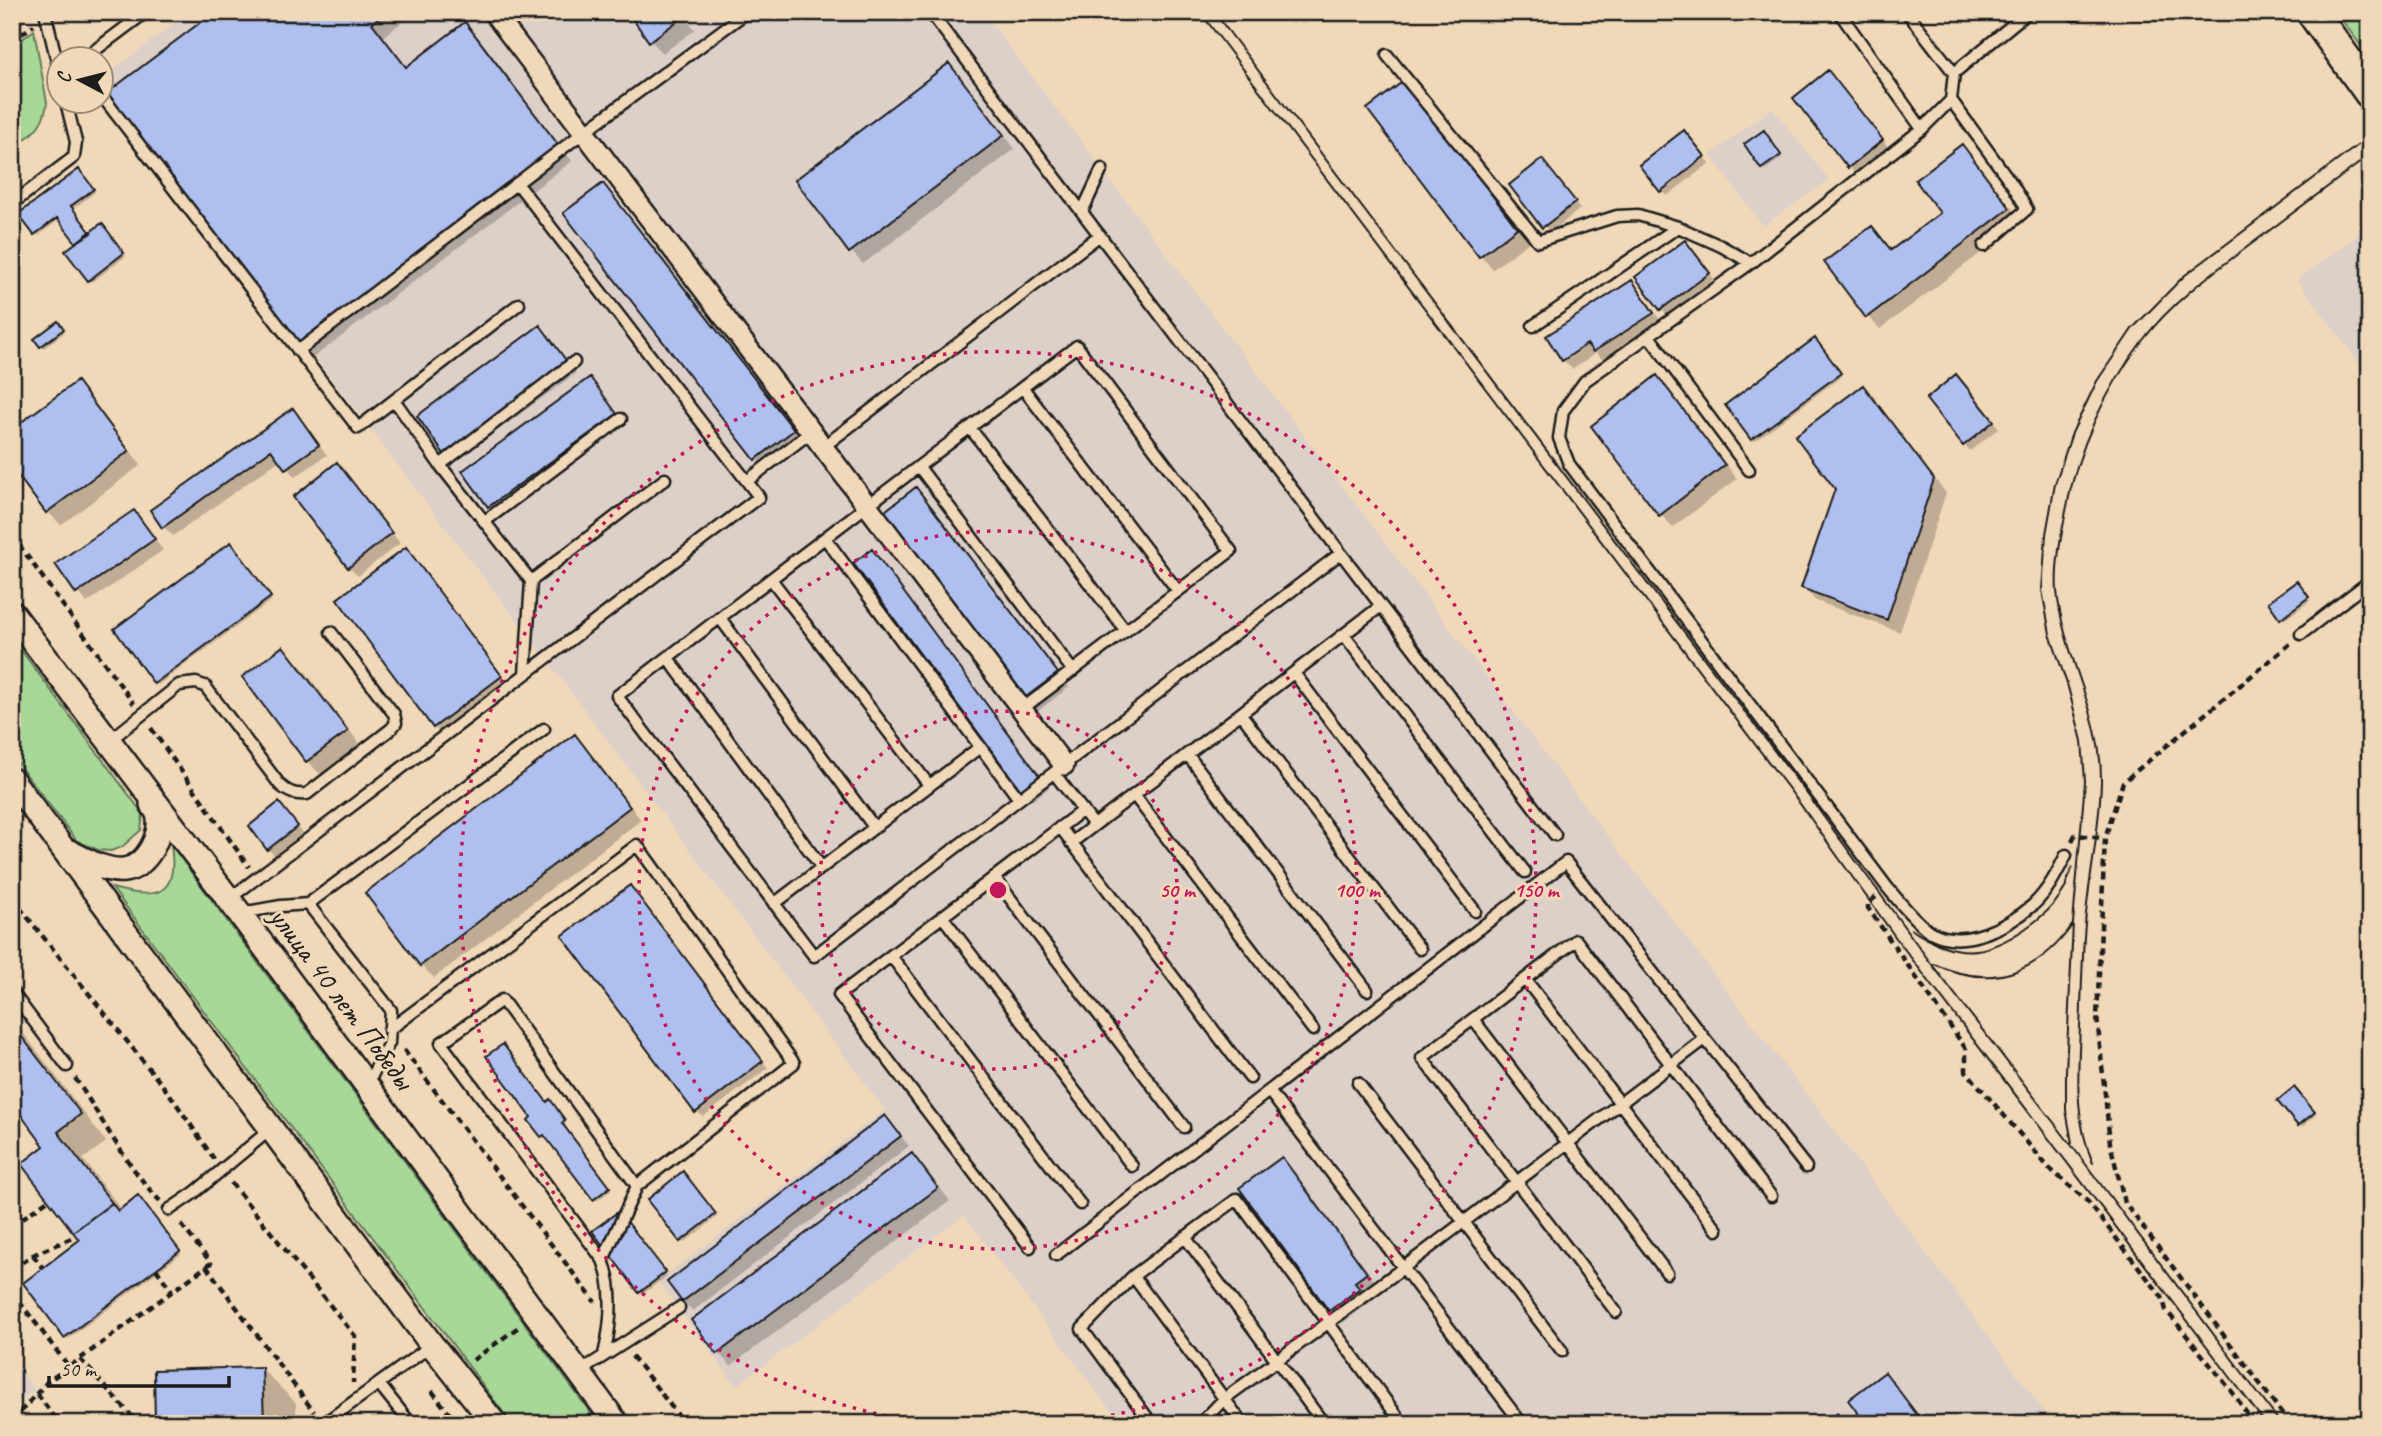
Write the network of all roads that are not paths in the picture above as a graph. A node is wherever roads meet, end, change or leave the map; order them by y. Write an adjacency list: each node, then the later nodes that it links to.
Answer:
1 (45, 12): 10 (lane)
2 (146, 12): 11 (lane)
3 (492, 12): 19 (street)
4 (747, 12): 19 (lane)
5 (930, 12): 23 (lane)
6 (1839, 12): 18 (lane)
7 (1907, 12): 13 (lane)
8 (2028, 12): 13 (lane)
9 (2312, 12): 14 (main road)
10 (53, 46)
11 (101, 46)
12 (1387, 55): 24 (lane)
13 (1954, 73): 15 (lane)
14 (2362, 83)
15 (1951, 100): 18 (lane); 26 (lane)
16 (116, 114): 31 (lane)
17 (70, 116): 22 (lane)
18 (1922, 129): 27 (lane)
19 (583, 132): 21 (lane); 37 (street)
20 (1102, 169): 23 (lane)
21 (517, 183): 31 (lane); 42 (lane)
22 (12, 204)
23 (1082, 212): 25 (lane)
24 (1678, 227): 27 (lane); 29 (lane)
25 (1100, 235): 37 (lane); 46 (lane)
26 (1984, 246)
27 (1751, 263): 30 (lane)
28 (519, 304): 34 (lane)
29 (1533, 326)
30 (1649, 336): 40 (lane); 81 (lane)
31 (298, 351): 34 (lane)
32 (574, 362): 38 (lane)
33 (1023, 388): 36 (lane); 50 (lane); 50 (lane)
34 (395, 401): 38 (lane)
35 (621, 419): 44 (lane)
36 (970, 428): 39 (lane); 54 (lane)
37 (817, 439): 42 (lane); 43 (street)
38 (440, 465): 44 (lane)
39 (919, 467): 43 (lane); 59 (lane)
40 (1749, 470)
41 (665, 479): 48 (lane)
42 (747, 481): 61 (lane)
43 (867, 506): 45 (lane); 62 (street)
44 (485, 521): 48 (lane)
45 (825, 538): 47 (lane); 66 (lane)
46 (1341, 553): 51 (lane); 68 (lane)
47 (771, 579): 53 (lane); 71 (lane)
48 (531, 581): 61 (lane)
49 (2370, 581): 56 (lane)
50 (1178, 592): 54 (lane)
51 (1381, 606): 57 (lane); 78 (lane)
52 (12, 613): 65 (street, улица 40 лет Победы)
53 (720, 618): 58 (lane); 76 (lane)
54 (1126, 631): 59 (lane)
55 (331, 632): 65 (lane)
56 (2301, 634)
57 (1344, 635): 60 (lane); 83 (lane)
58 (668, 658): 82 (lane); 86 (lane)
59 (1073, 671): 62 (lane)
60 (1294, 673): 63 (lane); 88 (lane)
61 (525, 674): 87 (lane)
62 (1022, 709): 68 (street)
63 (1241, 714): 67 (lane); 90 (lane)
64 (544, 729): 85 (lane)
65 (109, 741): 70 (street, улица 40 лет Победы)
66 (980, 747): 71 (lane); 73 (lane)
67 (1187, 754): 72 (lane); 93 (lane)
68 (1059, 769): 73 (lane); 74 (lane)
69 (12, 780): 80 (street)
70 (139, 781): 80 (street); 87 (street, улица 40 лет Победы)
71 (929, 785): 76 (lane)
72 (1134, 795): 75 (lane); 97 (lane)
73 (1019, 799): 86 (lane)
74 (1083, 810): 75 (lane); 77 (lane)
75 (1094, 825): 79 (lane)
76 (874, 827): 82 (lane)
77 (1060, 827): 79 (lane); 84 (lane)
78 (1555, 835)
79 (1071, 843): 101 (lane)
80 (64, 850): 107 (street)
81 (2066, 855)
82 (822, 868): 86 (lane)
83 (1525, 872)
84 (994, 877): 89 (lane); 106 (lane)
85 (308, 904): 87 (lane); 96 (lane)
86 (775, 904)
87 (234, 906): 103 (street, улица 40 лет Победы)
88 (1475, 911)
89 (942, 916): 91 (lane); 109 (lane)
90 (1420, 949)
91 (891, 956): 114 (lane); 119 (lane)
92 (1525, 979): 95 (lane); 99 (lane); 105 (lane)
93 (1367, 990)
94 (12, 992): 100 (lane)
95 (1473, 1019): 108 (lane); 111 (lane)
96 (389, 1030): 103 (lane); 112 (lane)
97 (1313, 1030)
98 (1705, 1039): 99 (lane); 104 (lane); 110 (lane)
99 (1671, 1065): 105 (lane); 113 (lane)
100 (67, 1066)
101 (1251, 1078)
102 (1358, 1083): 116 (lane)
103 (367, 1085): 132 (street, улица 40 лет Победы)
104 (1269, 1091): 120 (lane); 122 (lane)
105 (1620, 1104): 108 (lane); 117 (lane)
106 (1184, 1127)
107 (272, 1128): 115 (lane); 128 (street)
108 (1568, 1143): 111 (lane); 123 (lane)
109 (1132, 1167)
110 (1806, 1167)
111 (1516, 1182): 116 (lane); 126 (lane)
112 (637, 1186): 121 (lane); 121 (lane)
113 (1770, 1196)
114 (1080, 1204)
115 (169, 1210)
116 (1464, 1222): 122 (lane); 129 (lane)
117 (1717, 1230)
118 (1185, 1237): 124 (lane); 127 (lane); 131 (lane)
119 (1030, 1247)
120 (1056, 1255)
121 (603, 1260): 130 (lane)
122 (1403, 1268): 127 (lane); 144 (lane)
123 (1667, 1273)
124 (1133, 1276): 134 (lane); 139 (lane)
125 (678, 1308): 130 (lane)
126 (1616, 1312)
127 (1328, 1323): 131 (lane); 143 (lane)
128 (432, 1345): 133 (lane); 137 (street)
129 (1562, 1350)
130 (604, 1355): 132 (lane)
131 (1277, 1360): 134 (lane); 142 (lane)
132 (579, 1372): 138 (street, улица 40 лет Победы)
133 (379, 1384): 135 (lane); 136 (lane)
134 (1224, 1399): 140 (lane); 141 (lane)
135 (323, 1424)
136 (411, 1424)
137 (495, 1424)
138 (617, 1424)
139 (1152, 1424)
140 (1200, 1424)
141 (1243, 1424)
142 (1324, 1424)
143 (1403, 1424)
144 (1522, 1424)

